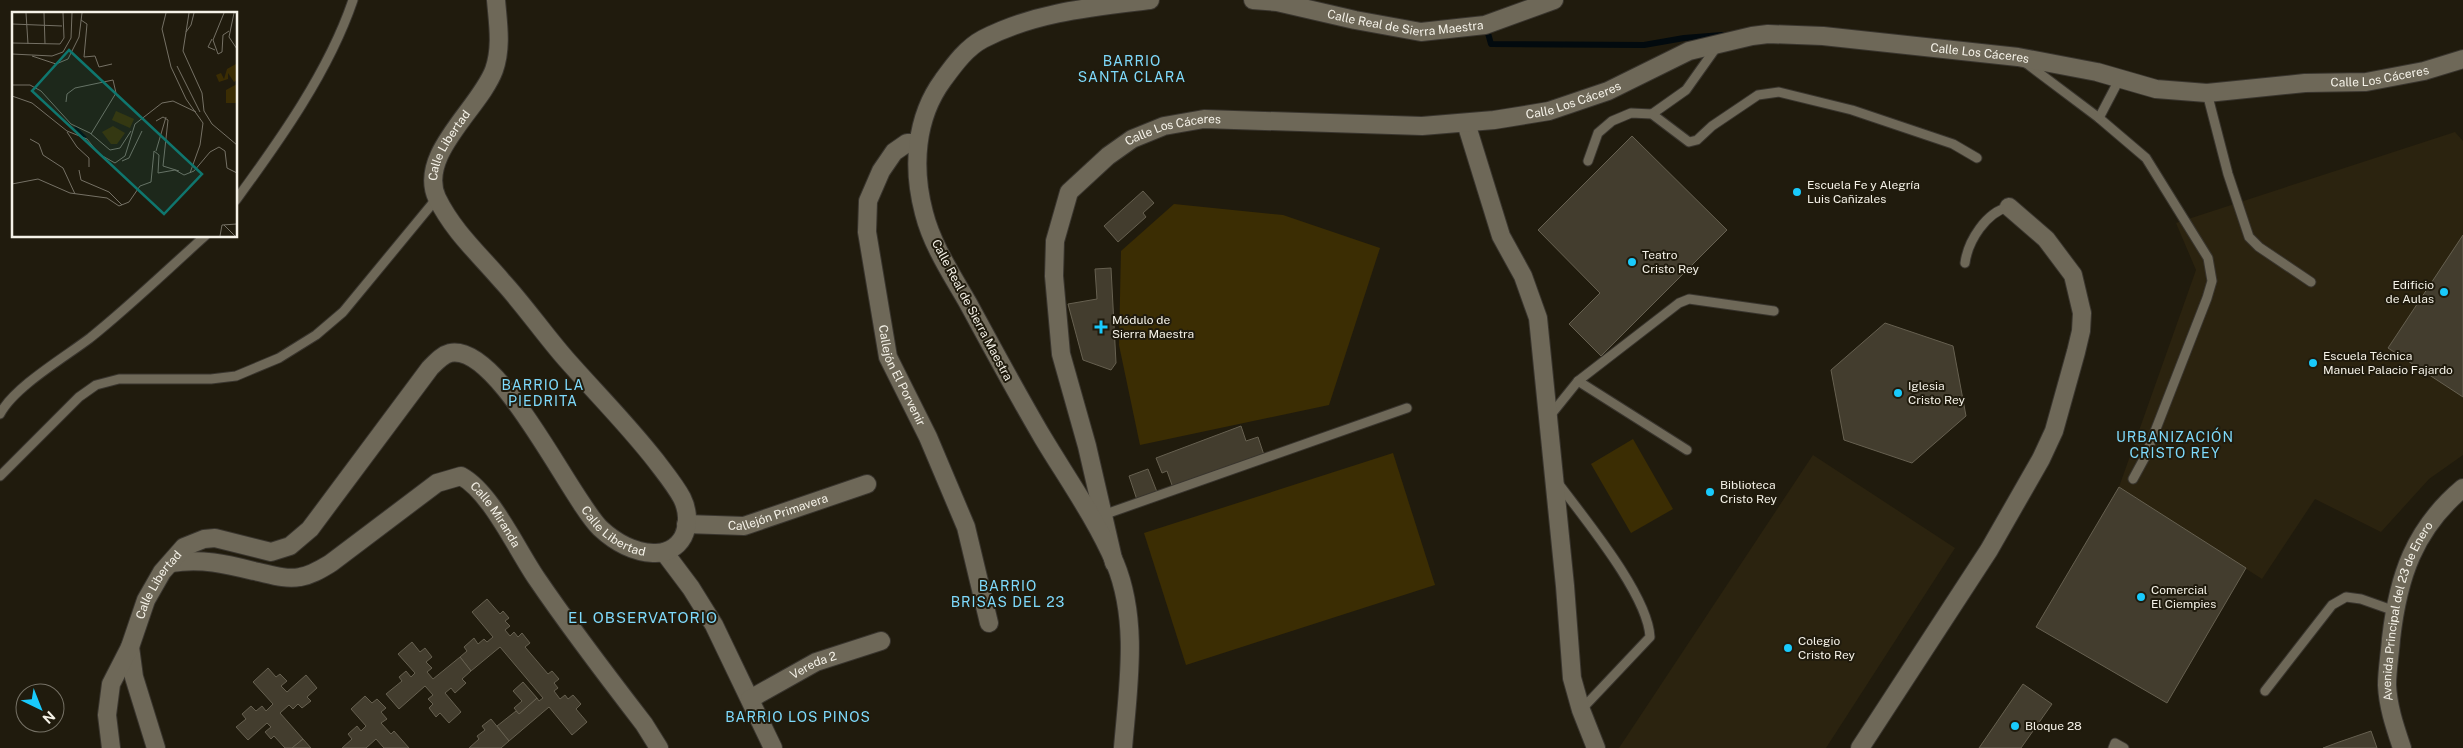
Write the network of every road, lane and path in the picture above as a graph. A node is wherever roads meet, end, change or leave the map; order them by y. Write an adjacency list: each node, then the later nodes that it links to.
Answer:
1 (353, 0): 17 (lane)
2 (496, 0): 18 (street, Calle Libertad)
3 (1150, 0): 14 (street, Calle Real de Sierra Maestra)
4 (1253, 0): 5 (street, Calle Real de Sierra Maestra)
5 (1554, 0)
6 (1720, 44): 7 (street, Calle Los Cáceres); 11 (lane); 13 (street, Calle Los Cáceres)
7 (2018, 57): 9 (street, Calle Los Cáceres); 12 (lane)
8 (2463, 59): 10 (street, Calle Los Cáceres)
9 (2120, 78): 10 (street, Calle Los Cáceres); 12 (lane)
10 (2207, 93): 22 (lane)
11 (1652, 114): 15 (lane); 16 (lane)
12 (2099, 118): 31 (lane)
13 (1466, 123): 27 (street); 34 (street, Calle Los Cáceres)
14 (918, 143): 38 (street, Calle Real de Sierra Maestra); 40 (street, Callejón El Porvenir)
15 (1977, 158)
16 (1588, 161)
17 (238, 197)
18 (437, 198): 29 (lane); 35 (street, Calle Libertad)
19 (2008, 207): 21 (lane); 52 (street)
20 (203, 238): 26 (lane)
21 (1965, 264)
22 (2311, 282)
23 (1774, 311): 24 (lane)
24 (1578, 381): 27 (lane); 28 (lane)
25 (1407, 408): 34 (lane)
26 (0, 414)
27 (1548, 419): 30 (street)
28 (1688, 450)
29 (0, 476)
30 (1554, 476): 45 (street); 45 (lane)
31 (2133, 479)
32 (867, 484): 35 (street, Callejón Primavera)
33 (2463, 488): 39 (street, Avenida Principal del 23 de Enero)
34 (1103, 515): 38 (street, Calle Los Cáceres)
35 (686, 524): 36 (street, Calle Libertad)
36 (664, 552): 37 (street, Calle Libertad); 44 (street)
37 (171, 563): 42 (street, Calle Libertad); 48 (street, Calle Miranda)
38 (1114, 563): 50 (street, Calle Real de Sierra Maestra)
39 (2395, 610): 43 (lane); 55 (street, Avenida Principal del 23 de Enero)
40 (990, 622)
41 (881, 641): 44 (street, Vereda 2)
42 (130, 647): 46 (street, Calle Libertad); 47 (street)
43 (2266, 691)
44 (750, 699): 49 (street)
45 (1581, 710): 51 (street)
46 (111, 748)
47 (156, 748)
48 (659, 748)
49 (774, 748)
50 (1122, 748)
51 (1596, 748)
52 (1860, 748)
53 (2112, 748): 54 (lane)
54 (2124, 748)
55 (2402, 748)

